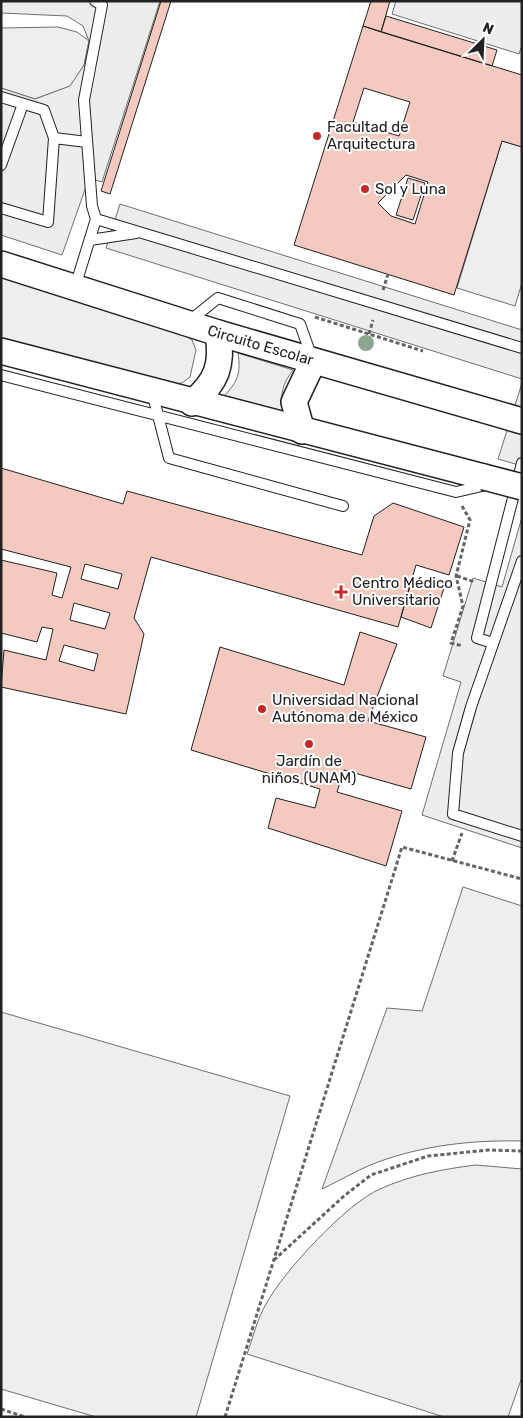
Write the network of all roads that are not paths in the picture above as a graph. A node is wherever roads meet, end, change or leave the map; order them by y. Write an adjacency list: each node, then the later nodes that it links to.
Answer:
1 (95, 1): 5 (lane)
2 (1, 97): 3 (lane)
3 (22, 104): 4 (lane); 6 (lane)
4 (54, 138): 5 (lane); 7 (lane)
5 (87, 142): 8 (lane)
6 (1, 165)
7 (1, 208)
8 (96, 219): 9 (lane); 10 (lane)
9 (140, 232): 10 (lane); 15 (lane)
10 (90, 240): 12 (lane)
11 (1, 264): 12 (street, Circuito Escolar)
12 (75, 287): 13 (street, Circuito Escolar)
13 (186, 323): 14 (street, Circuito Escolar); 17 (lane)
14 (218, 334): 17 (street, Circuito Escolar); 19 (street)
15 (522, 348)
16 (1, 351): 20 (street)
17 (313, 362): 21 (street, Circuito Escolar); 22 (street)
18 (1, 375): 20 (lane)
19 (192, 403): 20 (street); 22 (street)
20 (155, 404): 24 (lane); 26 (lane)
21 (512, 418)
22 (302, 431): 24 (street)
23 (522, 463): 28 (lane)
24 (483, 482): 25 (street, bridge)
25 (522, 487)
26 (343, 506)
27 (522, 561): 28 (lane)
28 (493, 643): 29 (lane)
29 (522, 836)

